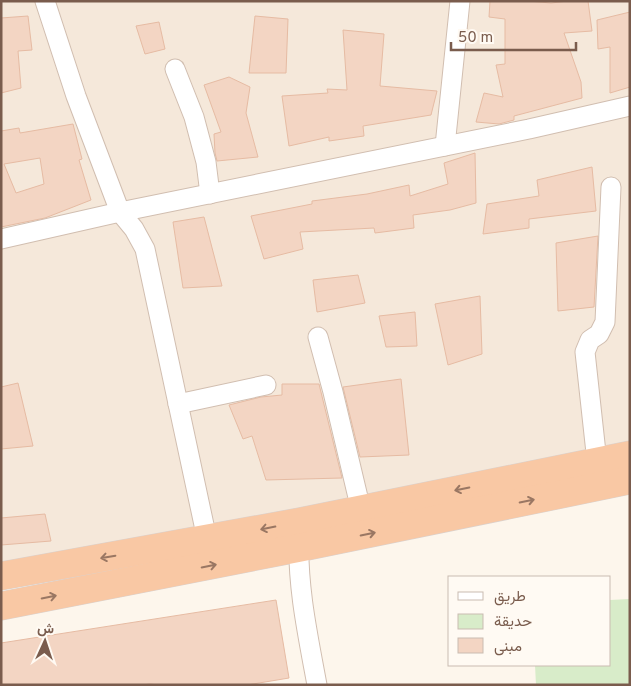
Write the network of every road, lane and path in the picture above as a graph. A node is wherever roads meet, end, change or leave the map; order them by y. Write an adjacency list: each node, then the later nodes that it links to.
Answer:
1 (46, 1): 8 (street)
2 (460, 1): 5 (street)
3 (175, 68): 7 (street)
4 (630, 106): 5 (street)
5 (445, 146): 7 (street)
6 (611, 186): 14 (street)
7 (210, 194): 8 (street)
8 (120, 212): 9 (street); 12 (street)
9 (1, 239)
10 (318, 337): 16 (street)
11 (266, 385): 12 (street)
12 (178, 404): 18 (street)
13 (630, 455): 14 (highway)
14 (597, 462): 16 (highway, one-way to 16)
15 (630, 480): 17 (highway, one-way to 15)
16 (361, 510): 17 (highway)
17 (299, 535): 18 (highway, one-way to 18); 20 (highway, one-way to 17); 21 (street)
18 (207, 540): 19 (highway, one-way to 19)
19 (1, 576)
20 (1, 606)
21 (317, 685)

